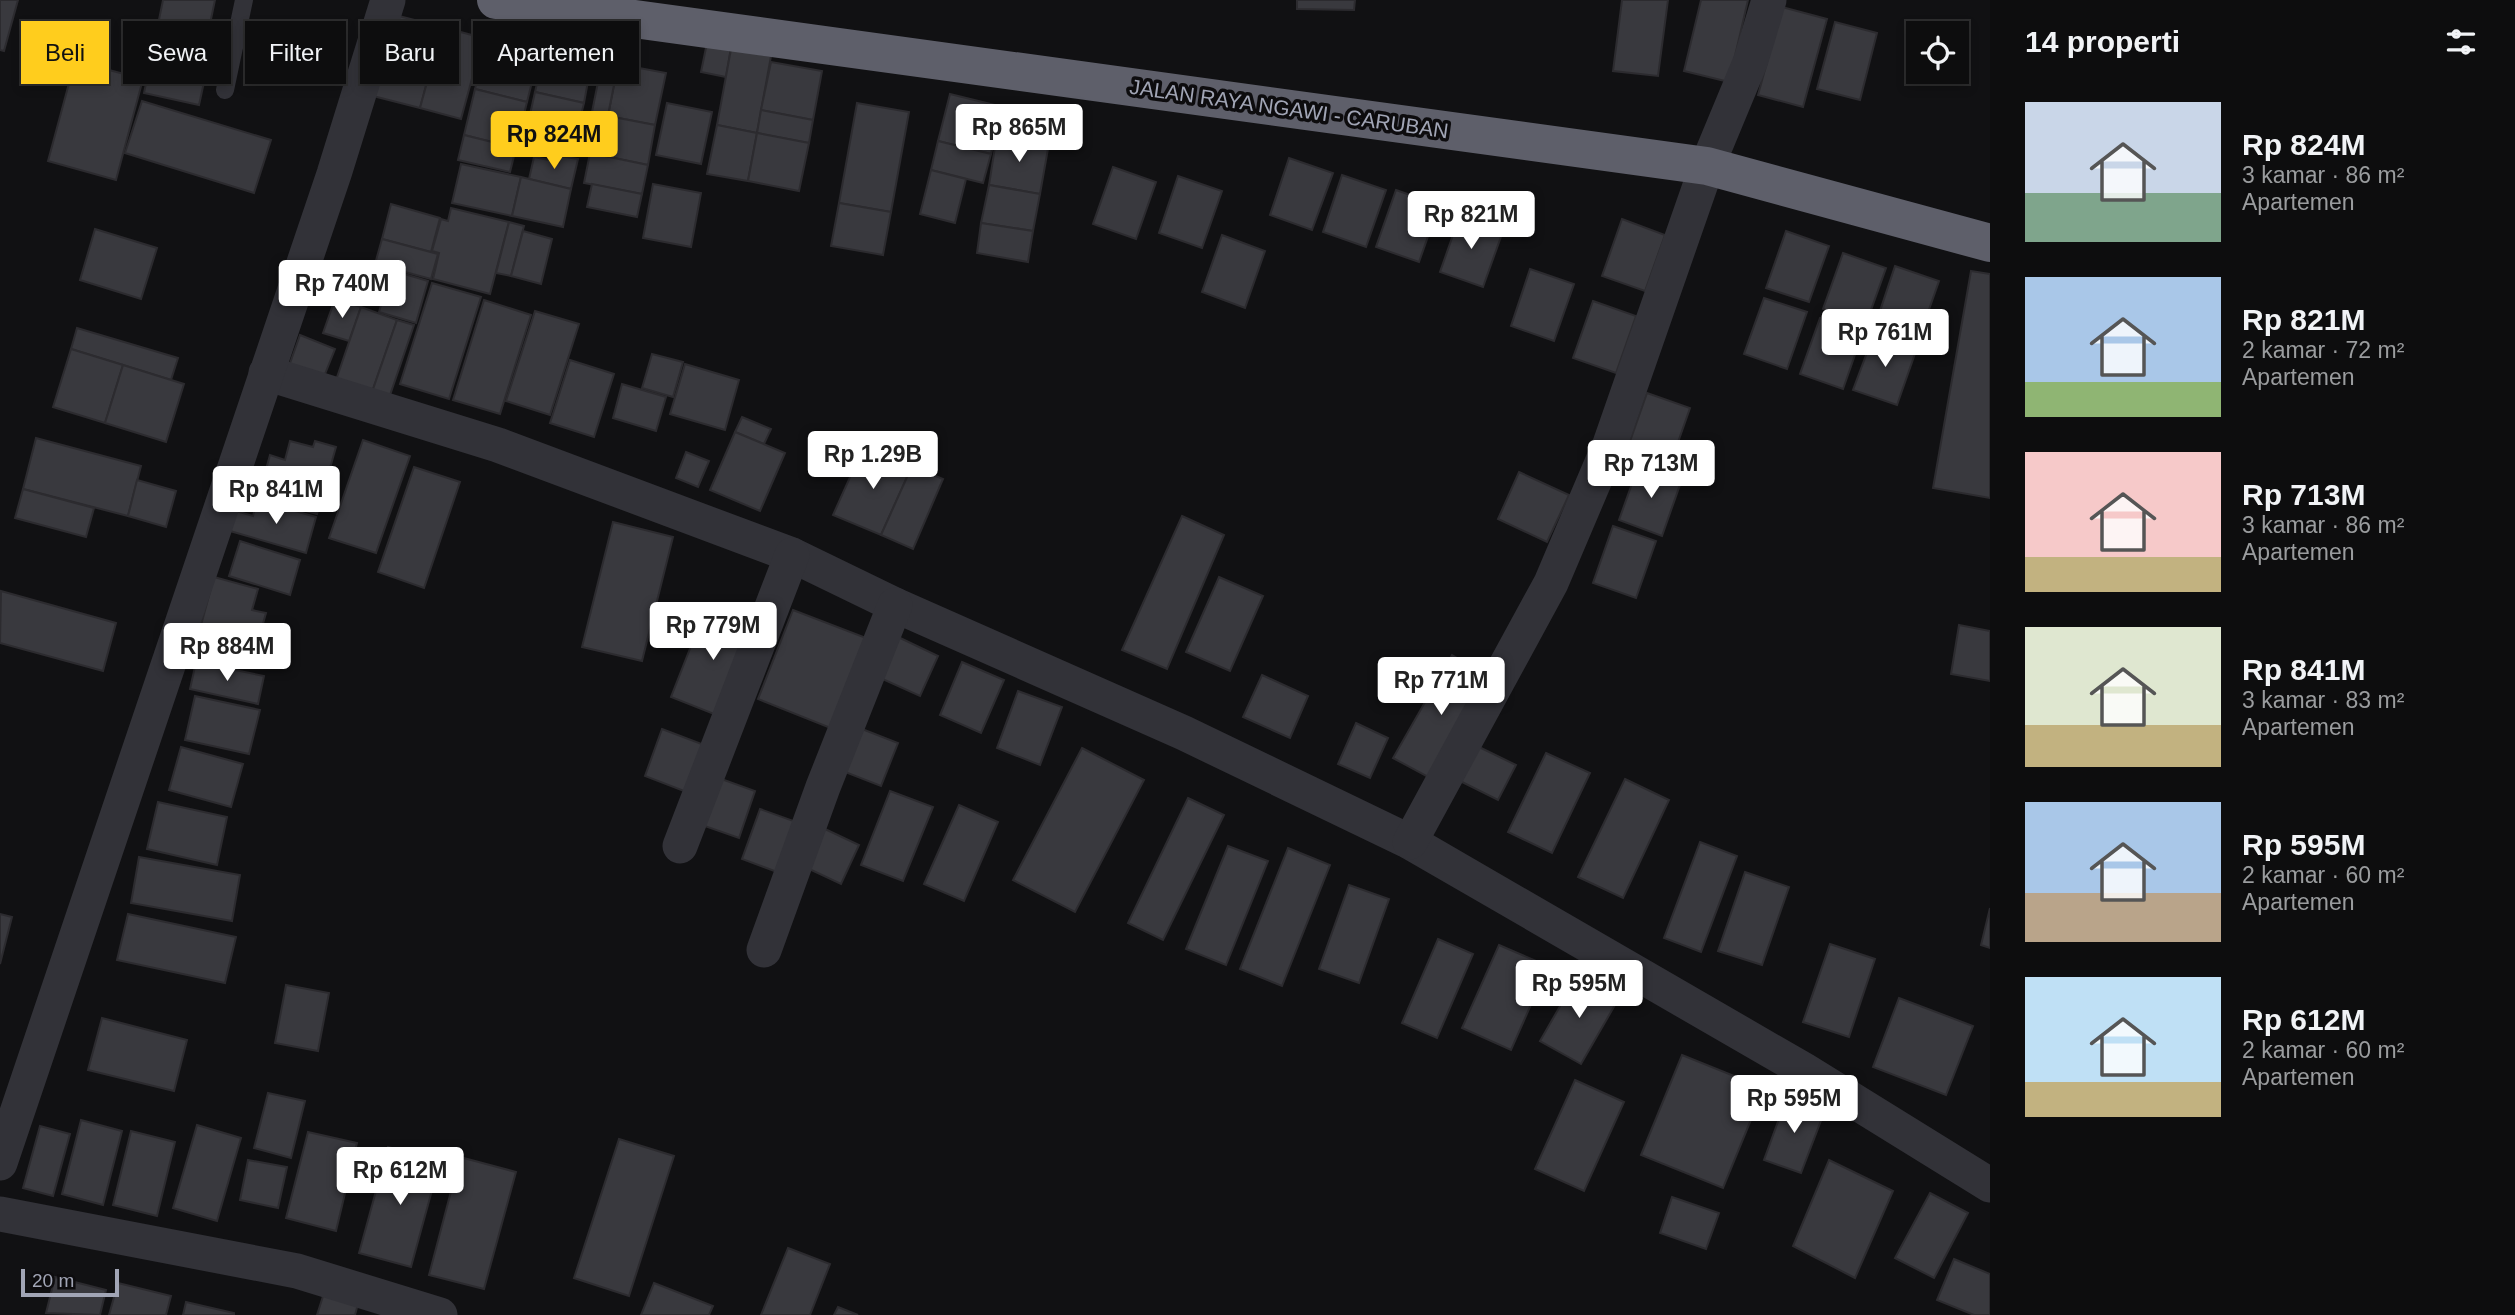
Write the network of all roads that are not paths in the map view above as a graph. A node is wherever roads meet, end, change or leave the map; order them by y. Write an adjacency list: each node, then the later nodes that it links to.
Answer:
1 (244, 0): 5 (lane)
2 (388, 0): 8 (street)
3 (496, 0): 6 (highway, JALAN RAYA NGAWI - CARUBAN)
4 (1769, 0): 6 (street)
5 (225, 90)
6 (1707, 166): 7 (highway, JALAN RAYA NGAWI - CARUBAN); 11 (street)
7 (1990, 243)
8 (266, 373): 9 (street); 14 (street)
9 (792, 555): 10 (street); 12 (street)
10 (895, 605): 11 (street); 13 (street)
11 (1410, 842): 15 (street)
12 (680, 846)
13 (764, 950)
14 (0, 1163)
15 (1990, 1185)
16 (0, 1214): 17 (street)
17 (440, 1315)

